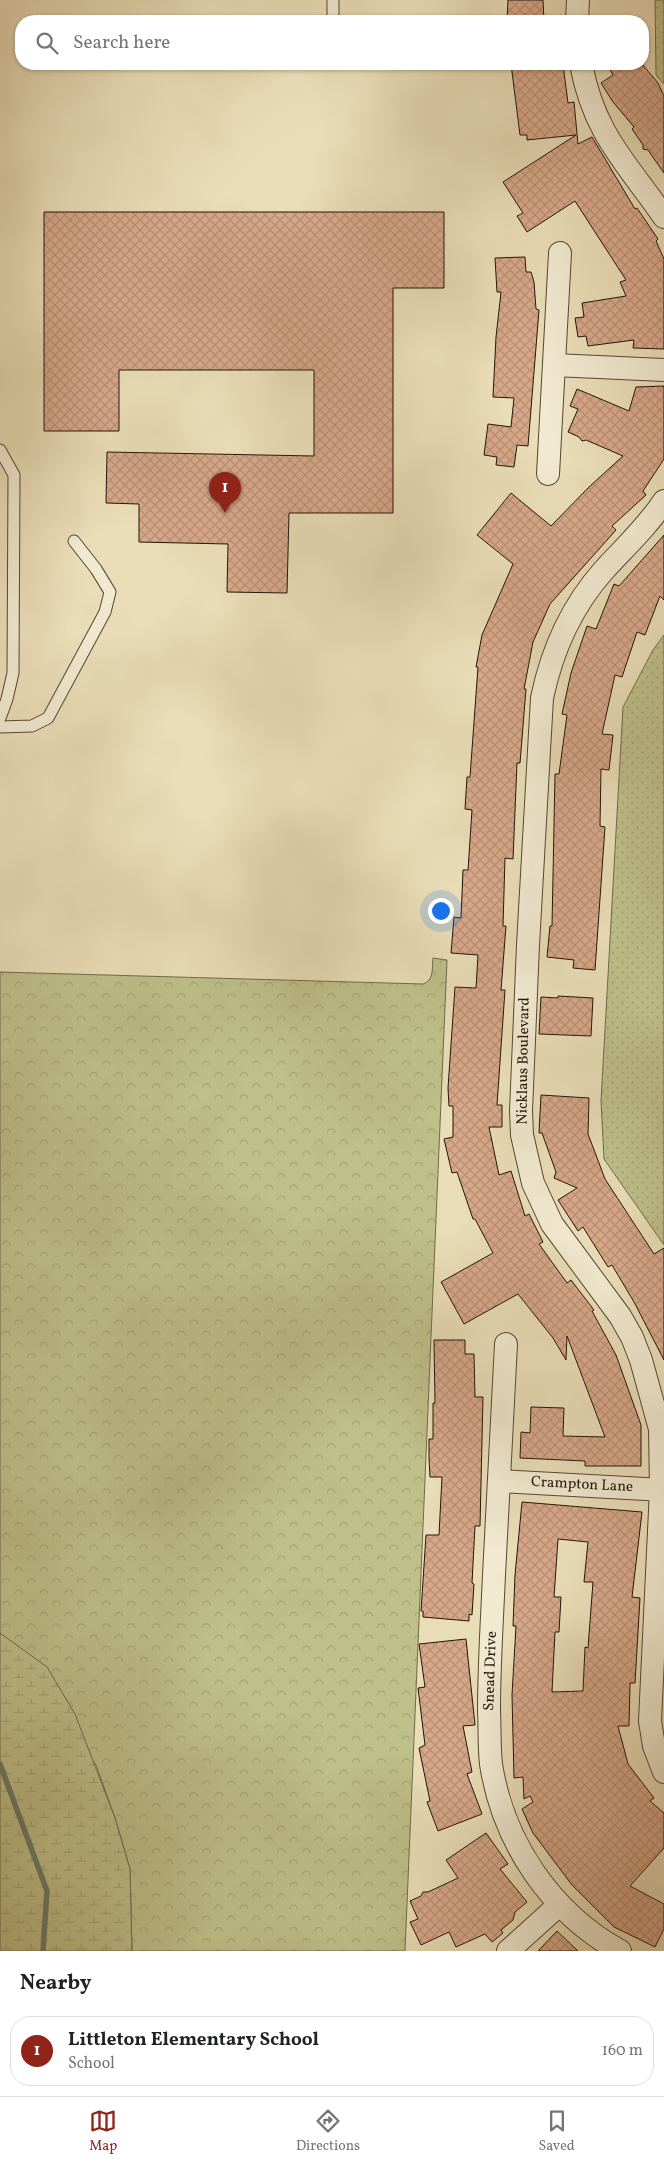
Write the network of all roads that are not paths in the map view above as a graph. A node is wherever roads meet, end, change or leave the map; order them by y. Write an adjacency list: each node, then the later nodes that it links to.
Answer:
1 (333, 0): 3 (lane)
2 (578, 0): 4 (street)
3 (333, 15)
4 (577, 15)
5 (583, 70): 6 (street)
6 (664, 217)
7 (560, 254): 8 (street)
8 (554, 365): 9 (street); 11 (street)
9 (664, 370)
10 (0, 450): 14 (lane)
11 (548, 474)
12 (664, 501): 18 (street, Nicklaus Boulevard)
13 (74, 541): 15 (lane)
14 (0, 718)
15 (0, 727)
16 (506, 1344): 17 (street, Snead Drive)
17 (499, 1481): 18 (street, Crampton Lane); 21 (street, Snead Drive)
18 (663, 1489): 19 (street, Nicklaus Boulevard)
19 (659, 1655): 20 (street, Nicklaus Boulevard)
20 (664, 1772)
21 (559, 1905): 22 (street); 23 (street, Snead Drive)
22 (508, 1951)
23 (620, 1951)

